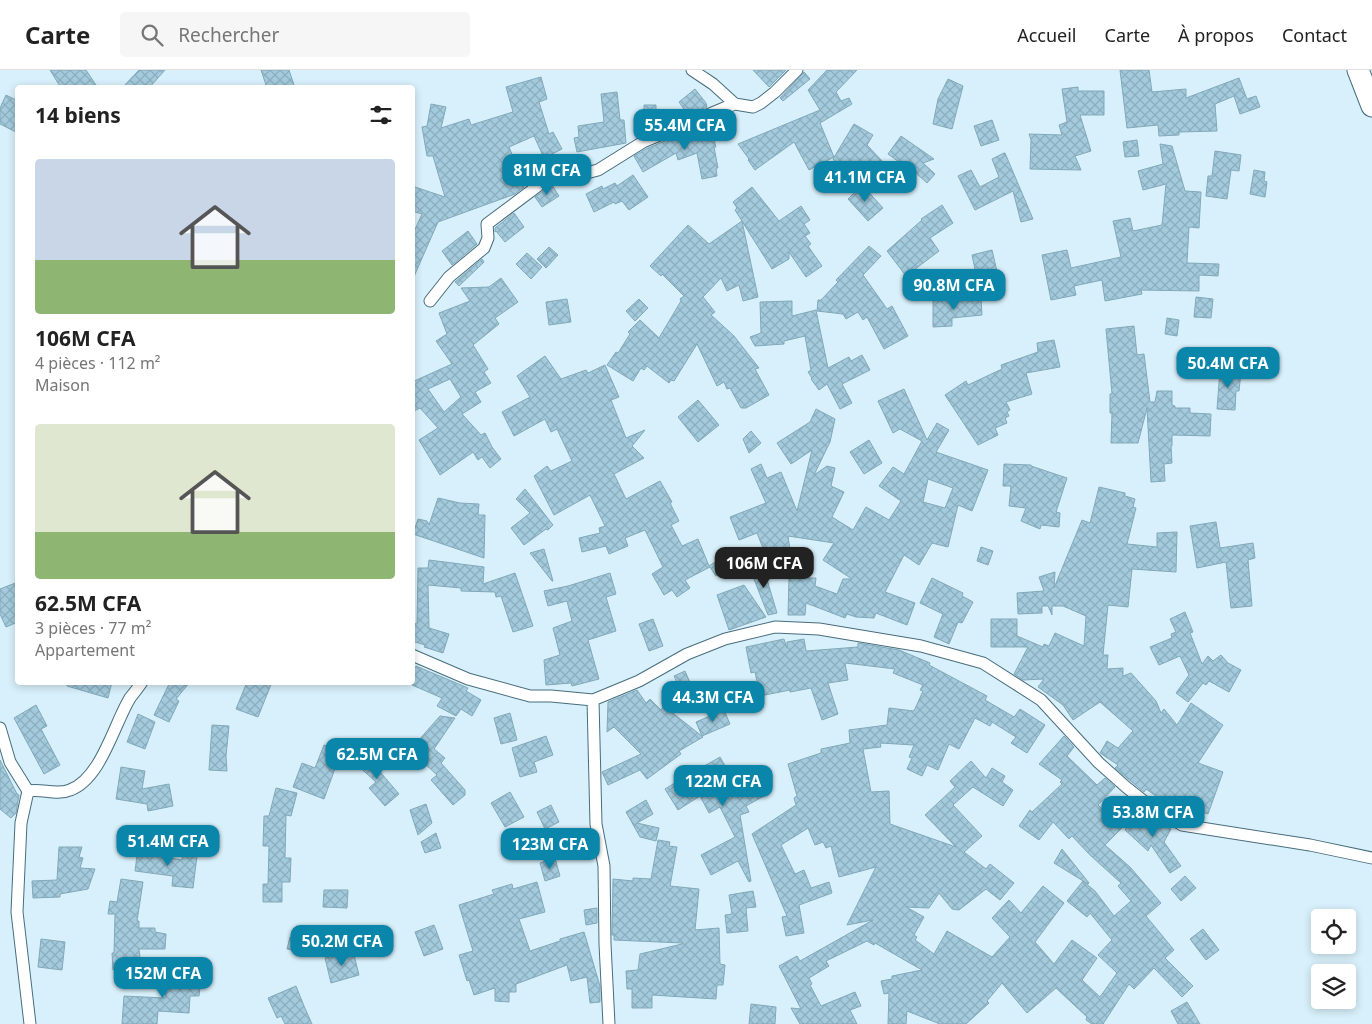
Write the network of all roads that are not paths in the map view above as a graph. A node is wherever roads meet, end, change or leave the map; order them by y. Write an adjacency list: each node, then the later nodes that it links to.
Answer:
1 (692, 70): 4 (street)
2 (797, 70): 4 (street)
3 (1358, 70): 5 (highway)
4 (735, 104): 6 (street)
5 (1372, 106)
6 (430, 301)
7 (415, 656): 9 (street)
8 (140, 685): 11 (street)
9 (593, 700): 12 (street); 14 (street)
10 (0, 728): 11 (street)
11 (28, 791): 13 (street)
12 (1372, 858)
13 (30, 1024)
14 (609, 1024)

